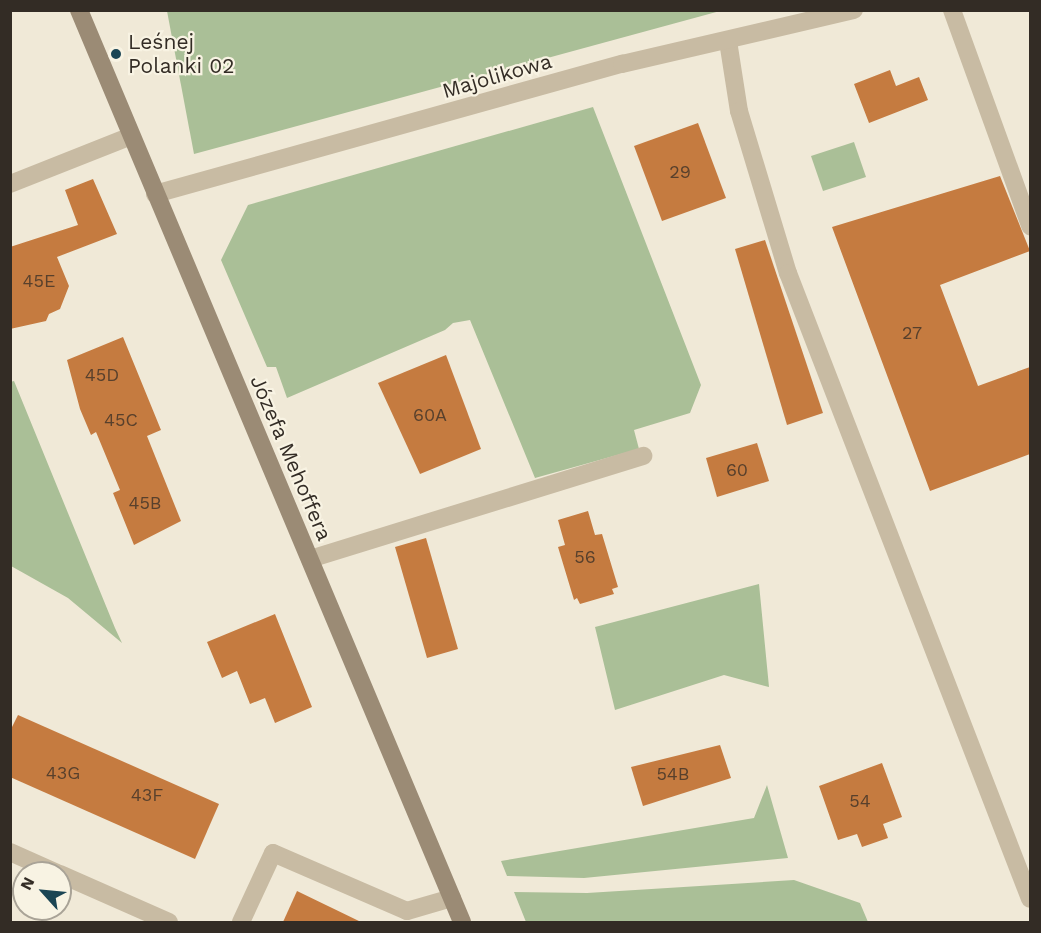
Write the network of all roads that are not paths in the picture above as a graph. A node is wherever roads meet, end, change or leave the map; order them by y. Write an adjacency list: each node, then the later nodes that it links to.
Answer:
1 (79, 10): 5 (street, Józefa Mehoffera)
2 (854, 10): 4 (street, Majolikowa)
3 (952, 10): 8 (street)
4 (728, 41): 7 (street, Majolikowa); 15 (street)
5 (131, 136): 6 (street); 7 (street, Józefa Mehoffera)
6 (10, 184)
7 (155, 194): 10 (street, Józefa Mehoffera)
8 (1030, 226)
9 (643, 456): 10 (street)
10 (310, 559): 14 (street, Józefa Mehoffera)
11 (10, 852): 12 (street)
12 (30, 861)
13 (72, 880): 16 (street)
14 (452, 898): 17 (street); 18 (street, Józefa Mehoffera)
15 (1030, 899)
16 (169, 922)
17 (241, 922)
18 (462, 922)

